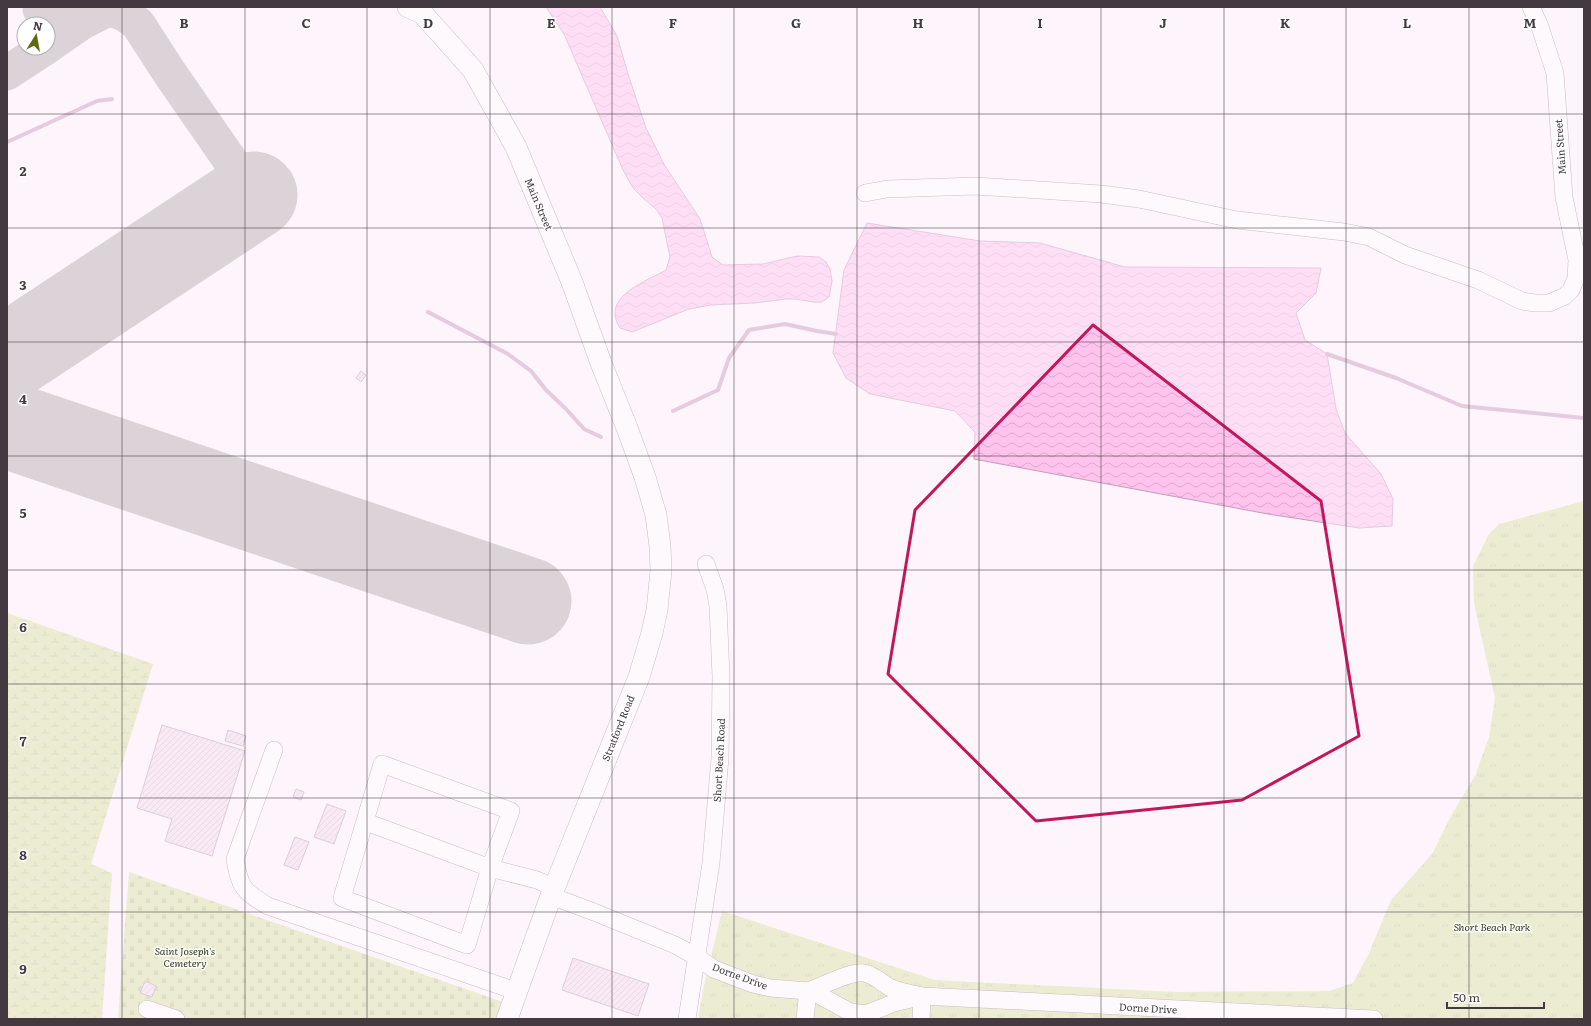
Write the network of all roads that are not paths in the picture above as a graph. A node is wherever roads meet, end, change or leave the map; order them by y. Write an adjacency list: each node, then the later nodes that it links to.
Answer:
1 (408, 7): 4 (main road, Main Street)
2 (1531, 7): 3 (street, Main Street)
3 (866, 193)
4 (627, 428): 9 (main road, Stratford Road)
5 (706, 564): 10 (street, Short Beach Road)
6 (274, 750): 11 (street)
7 (366, 822): 8 (street); 8 (street); 8 (street)
8 (490, 868): 9 (street)
9 (553, 892): 10 (street); 11 (main road, Stratford Road)
10 (697, 957): 12 (street, Dorne Drive); 17 (street, Short Beach Road)
11 (516, 991): 16 (main road, Stratford Road)
12 (808, 991): 13 (street, Dorne Drive); 13 (street, Dorne Drive); 18 (street)
13 (922, 996): 19 (street); 20 (street, Dorne Drive)
14 (147, 1009): 15 (street)
15 (176, 1019)
16 (506, 1019)
17 (687, 1019)
18 (805, 1019)
19 (921, 1019)
20 (1374, 1019)

